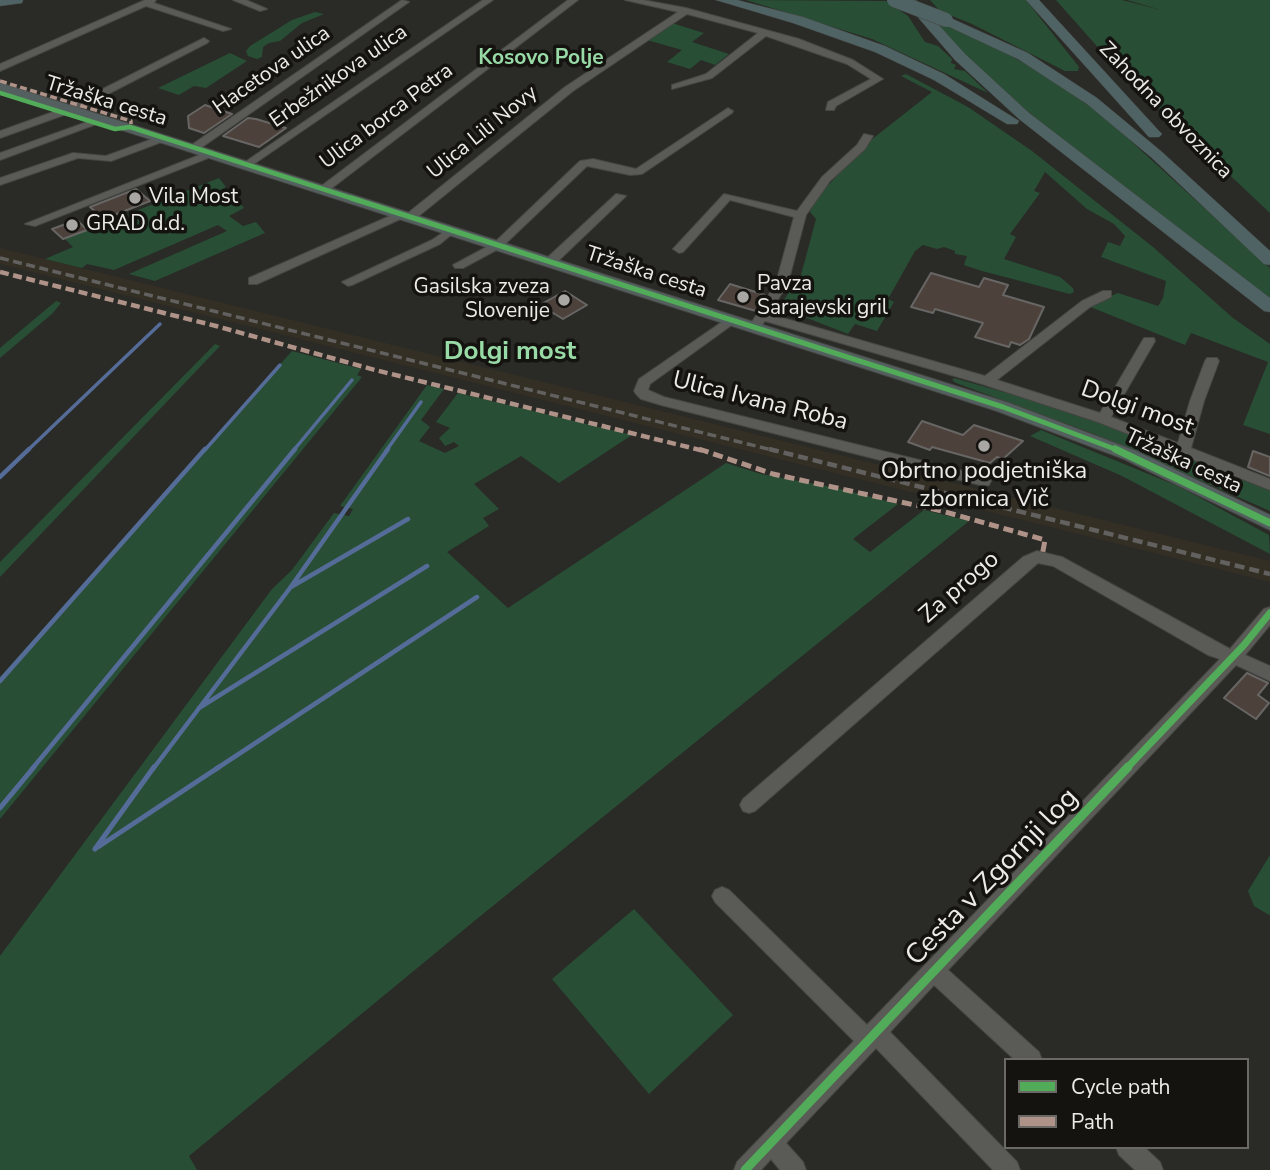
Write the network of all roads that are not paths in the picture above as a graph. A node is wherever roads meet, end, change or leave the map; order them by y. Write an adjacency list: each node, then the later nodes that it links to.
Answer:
1 (17, 0): 11 (highway)
2 (237, 0): 13 (street)
3 (489, 0): 31 (street, Erbežnikova ulica)
4 (574, 0): 33 (street, Ulica borca Petra)
5 (629, 0): 14 (street)
6 (722, 0): 35 (highway)
7 (894, 0): 42 (highway, bridge)
8 (909, 0): 35 (highway)
9 (1032, 0): 42 (highway, Zahodna obvoznica)
10 (149, 1): 15 (street); 18 (street)
11 (0, 2)
12 (405, 2): 28 (street, Hacetova ulica)
13 (263, 9)
14 (686, 11): 16 (street); 36 (street, Ulica Lili Novy)
15 (226, 29)
16 (765, 32): 20 (street); 21 (street)
17 (204, 41): 22 (street)
18 (0, 68)
19 (0, 87): 22 (main road, Tržaška cesta)
20 (675, 87)
21 (830, 108)
22 (71, 109): 24 (main road, Tržaška cesta); 25 (street, Tržaška cesta)
23 (728, 111): 40 (street)
24 (105, 119): 27 (main road, Tržaška cesta); 30 (street)
25 (0, 135)
26 (868, 136): 37 (street)
27 (163, 138): 28 (main road, Tržaška cesta); 32 (street)
28 (194, 148): 29 (main road, Tržaška cesta)
29 (212, 153): 31 (main road, Tržaška cesta); 38 (street)
30 (0, 157)
31 (247, 164): 33 (main road, Tržaška cesta)
32 (0, 182)
33 (324, 189): 36 (main road, Tržaška cesta)
34 (620, 196): 43 (street)
35 (1128, 198): 48 (highway)
36 (407, 215): 39 (main road, Tržaška cesta); 45 (street)
37 (800, 215): 41 (street); 50 (street)
38 (31, 224)
39 (451, 230): 40 (main road, Tržaška cesta); 46 (street)
40 (498, 245): 43 (main road, Tržaška cesta); 44 (street)
41 (679, 248)
42 (1267, 257)
43 (551, 261): 49 (main road, Tržaška cesta)
44 (458, 265)
45 (253, 281)
46 (348, 282)
47 (1107, 294): 53 (street)
48 (1270, 307)
49 (732, 319): 50 (main road, Tržaška cesta); 56 (street, Ulica Ivana Roba)
50 (759, 321): 53 (street, Dolgi most); 58 (main road, Tržaška cesta)
51 (1149, 341): 54 (street)
52 (1212, 361): 55 (street)
53 (987, 381): 54 (street, Dolgi most)
54 (1103, 419): 55 (street, Dolgi most)
55 (1184, 449): 57 (street, Dolgi most)
56 (984, 481)
57 (1270, 485)
58 (1270, 523)
59 (1269, 609): 60 (street, Cesta v Zgornji log)
60 (1233, 657): 61 (street); 62 (street, Za progo); 64 (street, Cesta v Zgornji log)
61 (1270, 674)
62 (749, 805)
63 (722, 896): 65 (street)
64 (934, 971): 65 (street, Cesta v Zgornji log); 66 (street)
65 (872, 1036): 67 (street, Cesta v Zgornji log); 71 (street)
66 (1029, 1058)
67 (771, 1142): 69 (street, Cesta v Zgornji log); 70 (street)
68 (1129, 1149): 72 (street)
69 (745, 1170)
70 (795, 1170)
71 (1009, 1170)
72 (1152, 1170)

